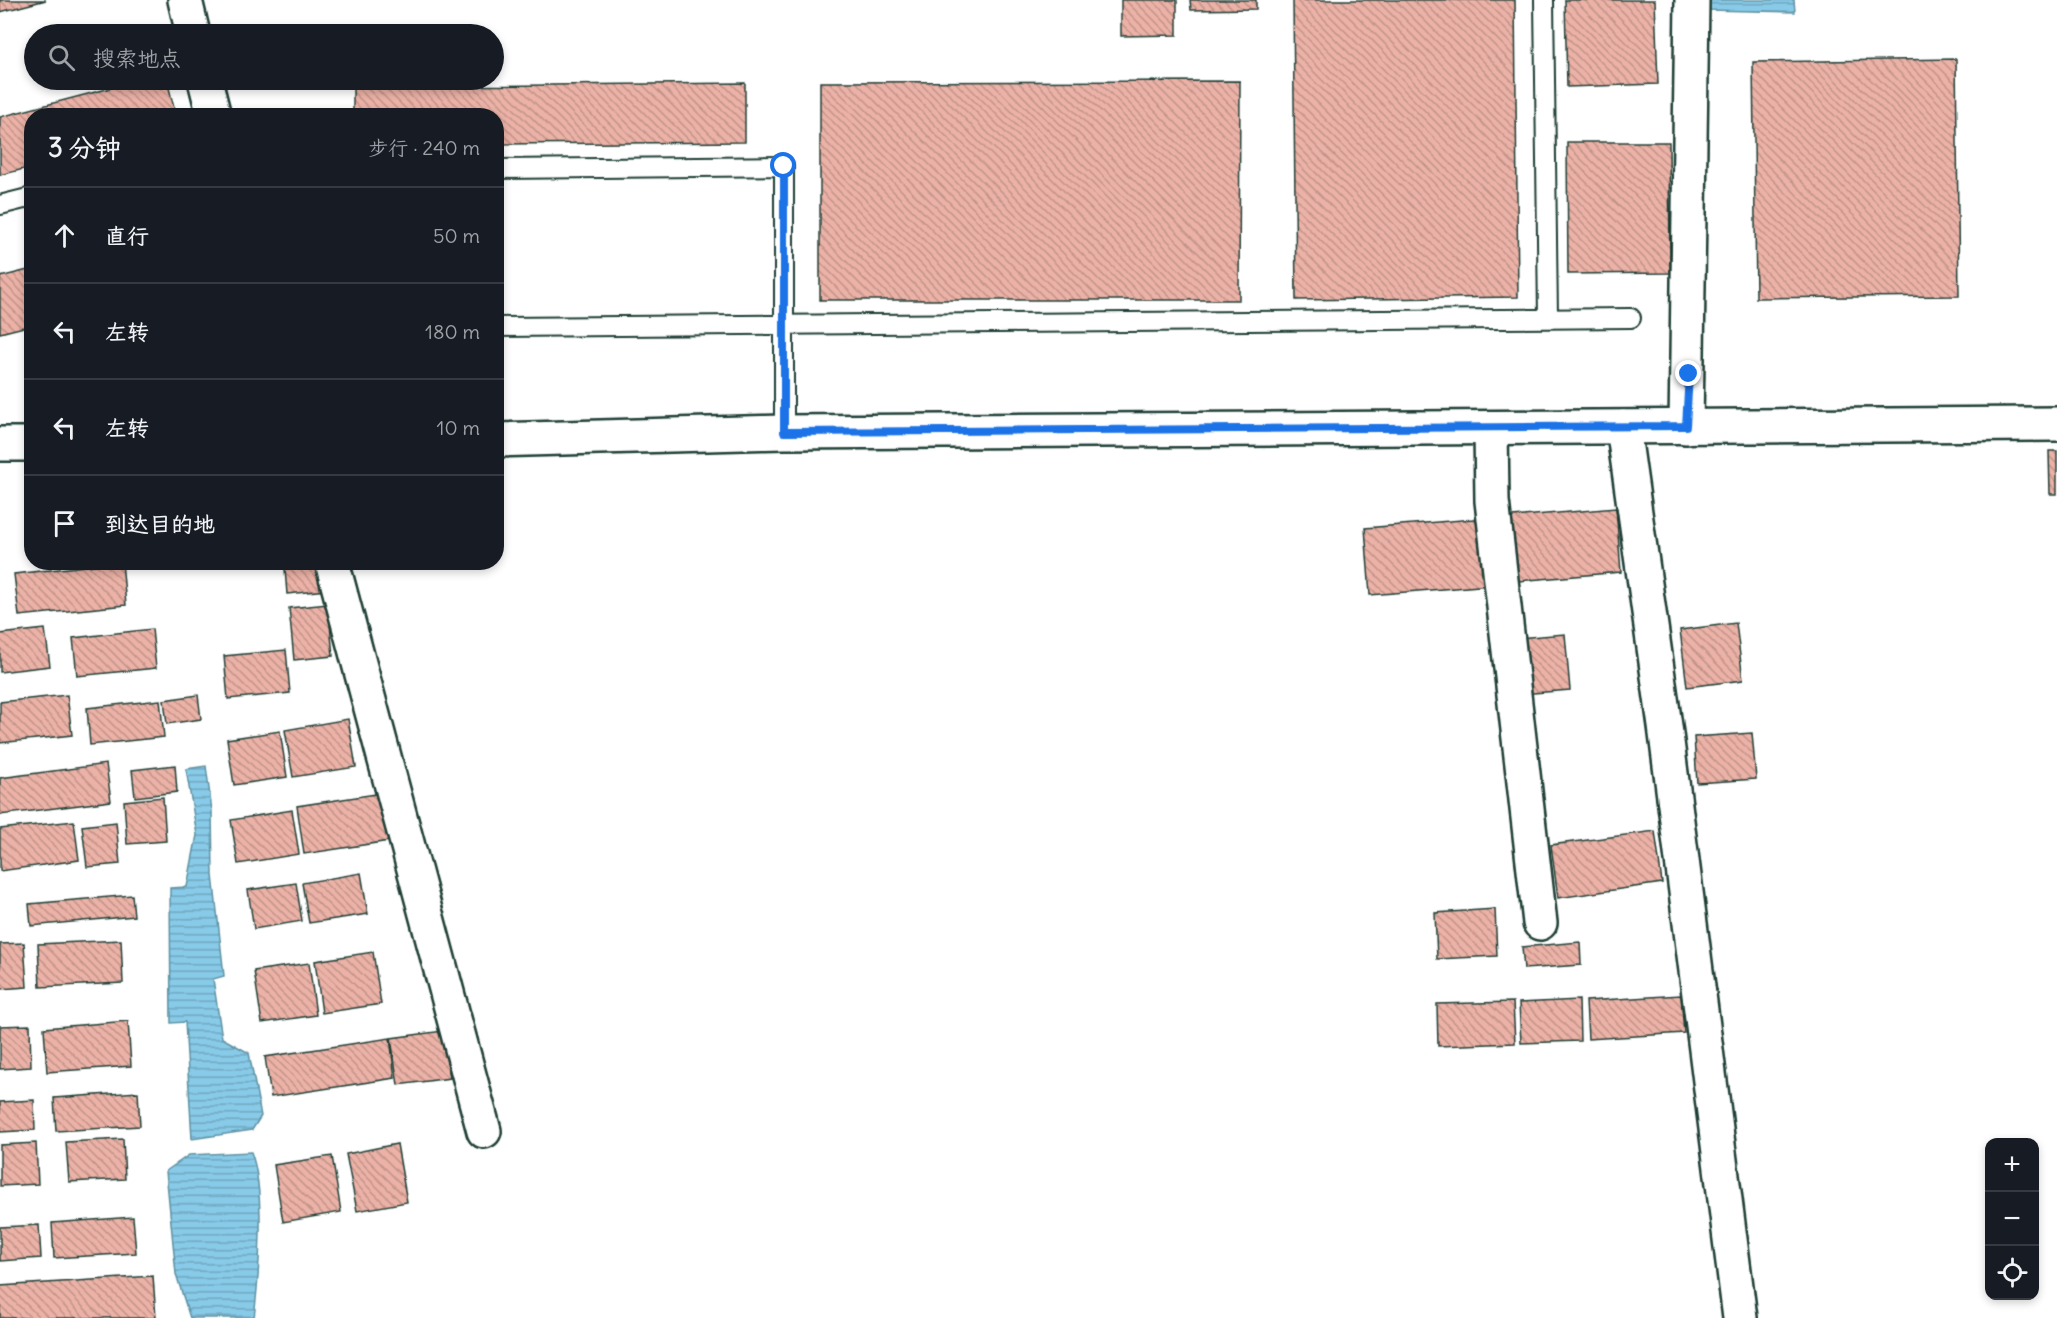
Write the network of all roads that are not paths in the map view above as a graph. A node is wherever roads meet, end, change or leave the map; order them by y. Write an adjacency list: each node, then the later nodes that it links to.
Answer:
1 (185, 0): 4 (street)
2 (1544, 0): 10 (lane)
3 (1692, 0): 15 (street)
4 (191, 24)
5 (208, 90): 6 (street)
6 (212, 108)
7 (504, 169): 12 (lane)
8 (24, 199): 9 (lane)
9 (0, 205)
10 (1548, 318): 11 (lane); 12 (lane)
11 (1630, 318)
12 (785, 326): 13 (lane); 18 (lane)
13 (504, 327)
14 (2057, 424): 15 (street)
15 (1686, 426): 16 (street)
16 (1623, 427): 17 (street); 25 (street)
17 (1491, 428): 18 (street); 23 (street)
18 (784, 432): 19 (street)
19 (504, 440)
20 (0, 444): 21 (street)
21 (24, 444)
22 (334, 570): 24 (street)
23 (1540, 923)
24 (484, 1131)
25 (1740, 1318)

